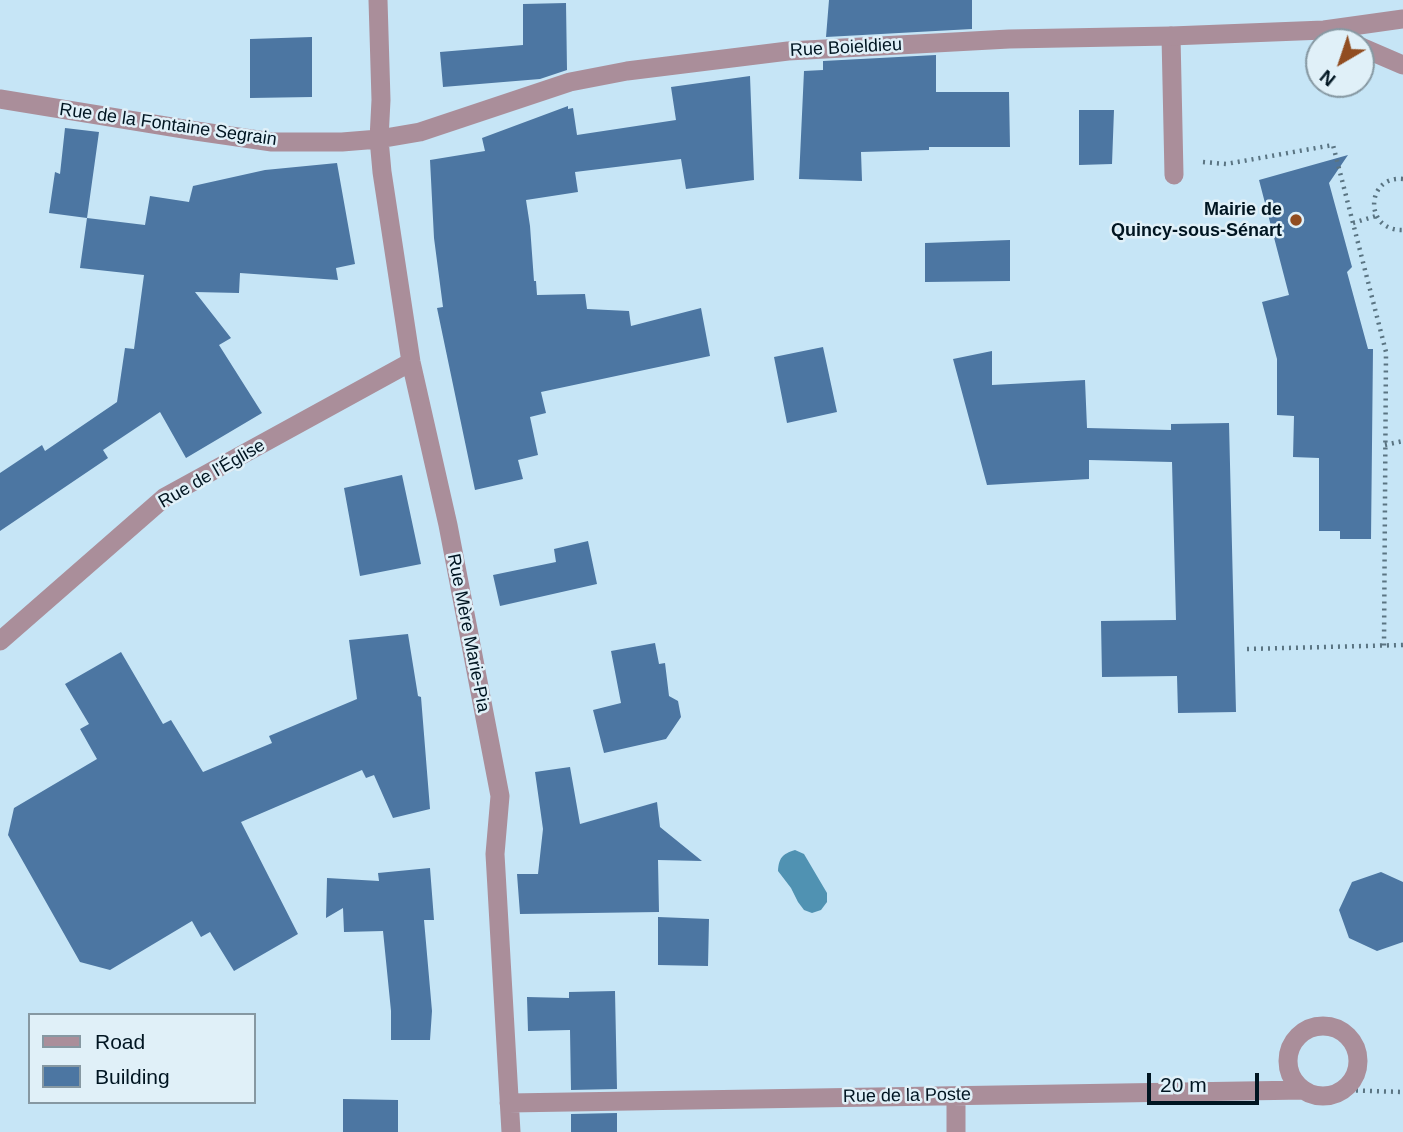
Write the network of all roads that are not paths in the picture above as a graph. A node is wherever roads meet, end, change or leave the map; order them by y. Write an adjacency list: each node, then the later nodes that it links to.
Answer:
1 (378, 0): 9 (street, Rue Mère Marie-Pia)
2 (1403, 19): 3 (street, Rue Boieldieu)
3 (1338, 28)
4 (1305, 31): 5 (street, Rue Boieldieu)
5 (1171, 36): 9 (street, Rue Boieldieu); 10 (street)
6 (1375, 53): 7 (street)
7 (1403, 65)
8 (0, 99): 9 (street, Rue de la Fontaine Segrain)
9 (379, 139): 11 (street, Rue Mère Marie-Pia)
10 (1174, 168)
11 (411, 362): 12 (street, Rue de l'Église); 15 (street, Rue Mère Marie-Pia)
12 (0, 641)
13 (1304, 1090): 13 (street, Rue de la Poste); 14 (street, Rue de la Poste)
14 (956, 1096): 15 (street, Rue de la Poste); 17 (street)
15 (509, 1103): 16 (street, Rue Mère Marie-Pia)
16 (510, 1132)
17 (956, 1132)

